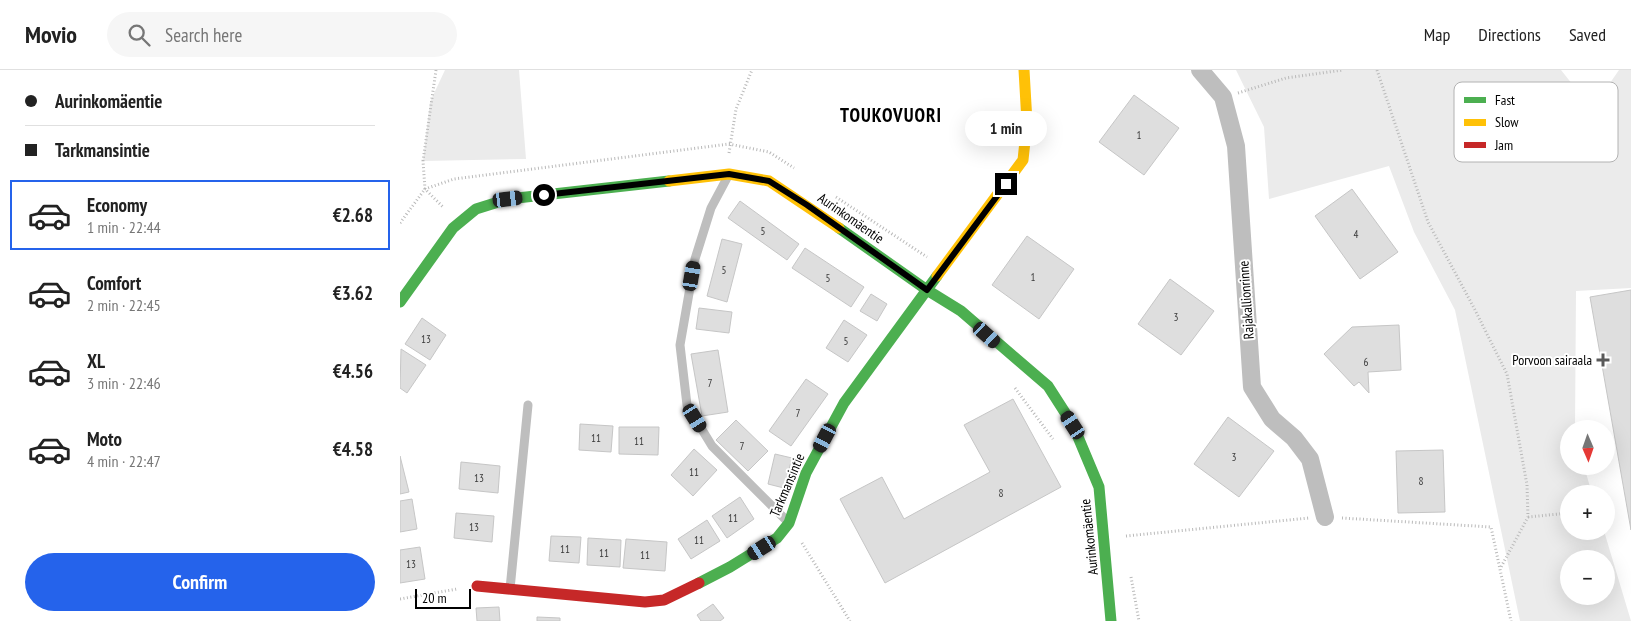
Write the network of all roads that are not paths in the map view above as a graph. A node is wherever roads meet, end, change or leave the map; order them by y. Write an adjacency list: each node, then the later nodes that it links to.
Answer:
1 (1024, 70): 4 (street, Tarkmansintie)
2 (1200, 70): 7 (street, Rajakallionrinne)
3 (729, 174): 4 (street, Aurinkomäentie); 5 (street, Aurinkomäentie); 8 (lane)
4 (927, 290): 8 (street, Tarkmansintie); 11 (street, Aurinkomäentie)
5 (400, 302)
6 (528, 404): 10 (lane)
7 (1325, 517)
8 (789, 523): 10 (street, Tarkmansintie)
9 (477, 586): 10 (street, Tarkmansintie)
10 (510, 589)
11 (1110, 621)

